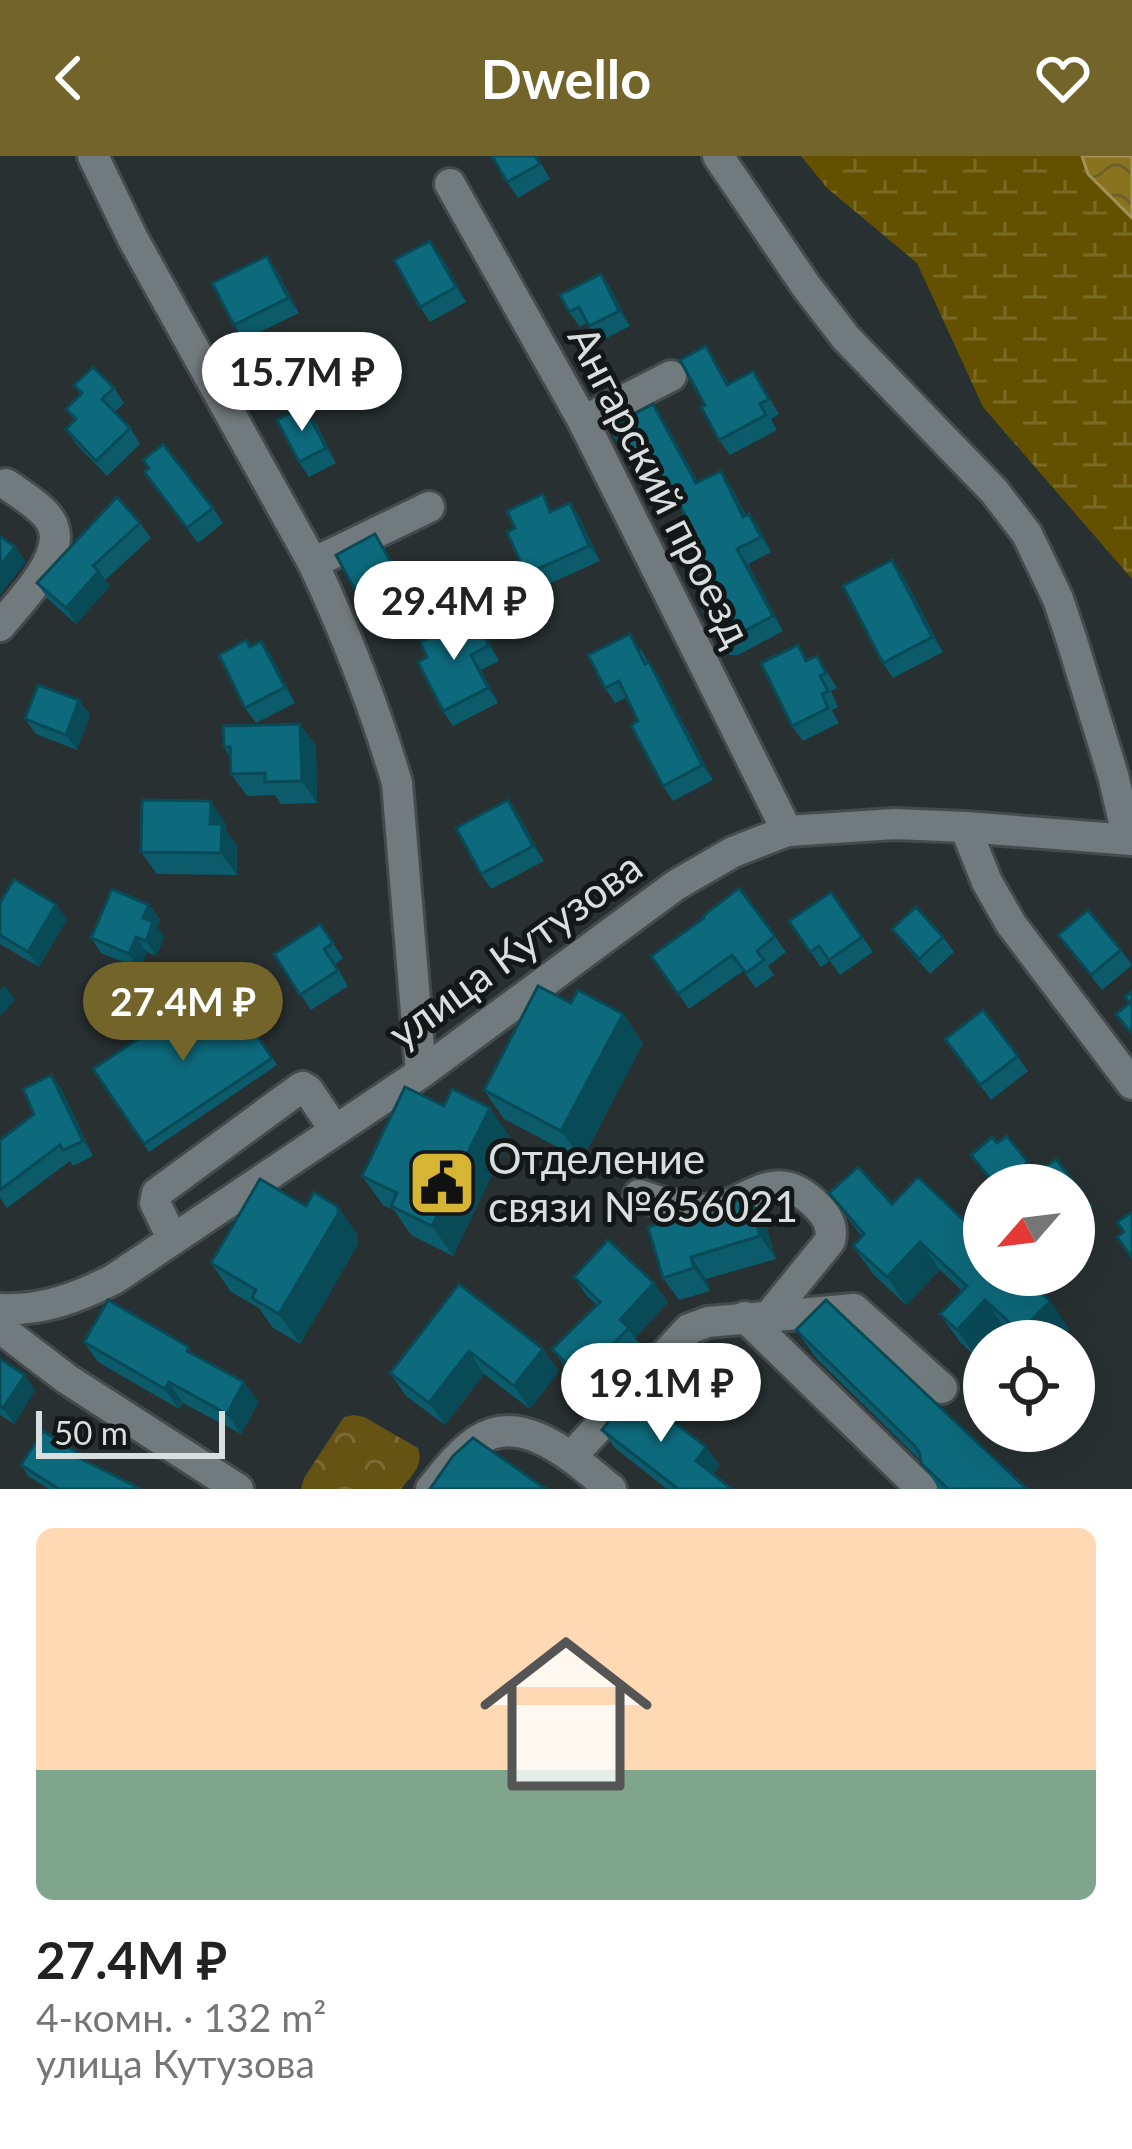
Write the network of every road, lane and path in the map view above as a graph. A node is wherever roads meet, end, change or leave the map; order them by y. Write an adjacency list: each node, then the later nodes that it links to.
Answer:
1 (93, 156): 8 (street)
2 (718, 156): 12 (street)
3 (450, 184): 5 (street, Ангарский проезд)
4 (671, 376): 5 (street)
5 (584, 421): 11 (street, Ангарский проезд)
6 (6, 484): 9 (street)
7 (429, 507): 8 (street)
8 (313, 563): 13 (street)
9 (0, 626)
10 (965, 827): 11 (street, улица Кутузова); 12 (street, улица Кутузова); 14 (street)
11 (787, 831): 13 (street, улица Кутузова)
12 (1130, 840)
13 (421, 1072): 15 (street, улица Кутузова)
14 (1132, 1084)
15 (334, 1129): 17 (street, улица Кутузова); 17 (street)
16 (639, 1196): 19 (street)
17 (172, 1238): 18 (street, улица Кутузова)
18 (0, 1309)
19 (757, 1317): 21 (street); 22 (street); 26 (street)
20 (0, 1328): 23 (street)
21 (942, 1388)
22 (571, 1457): 24 (street); 25 (street)
23 (238, 1489)
24 (431, 1489)
25 (611, 1489)
26 (922, 1489)

